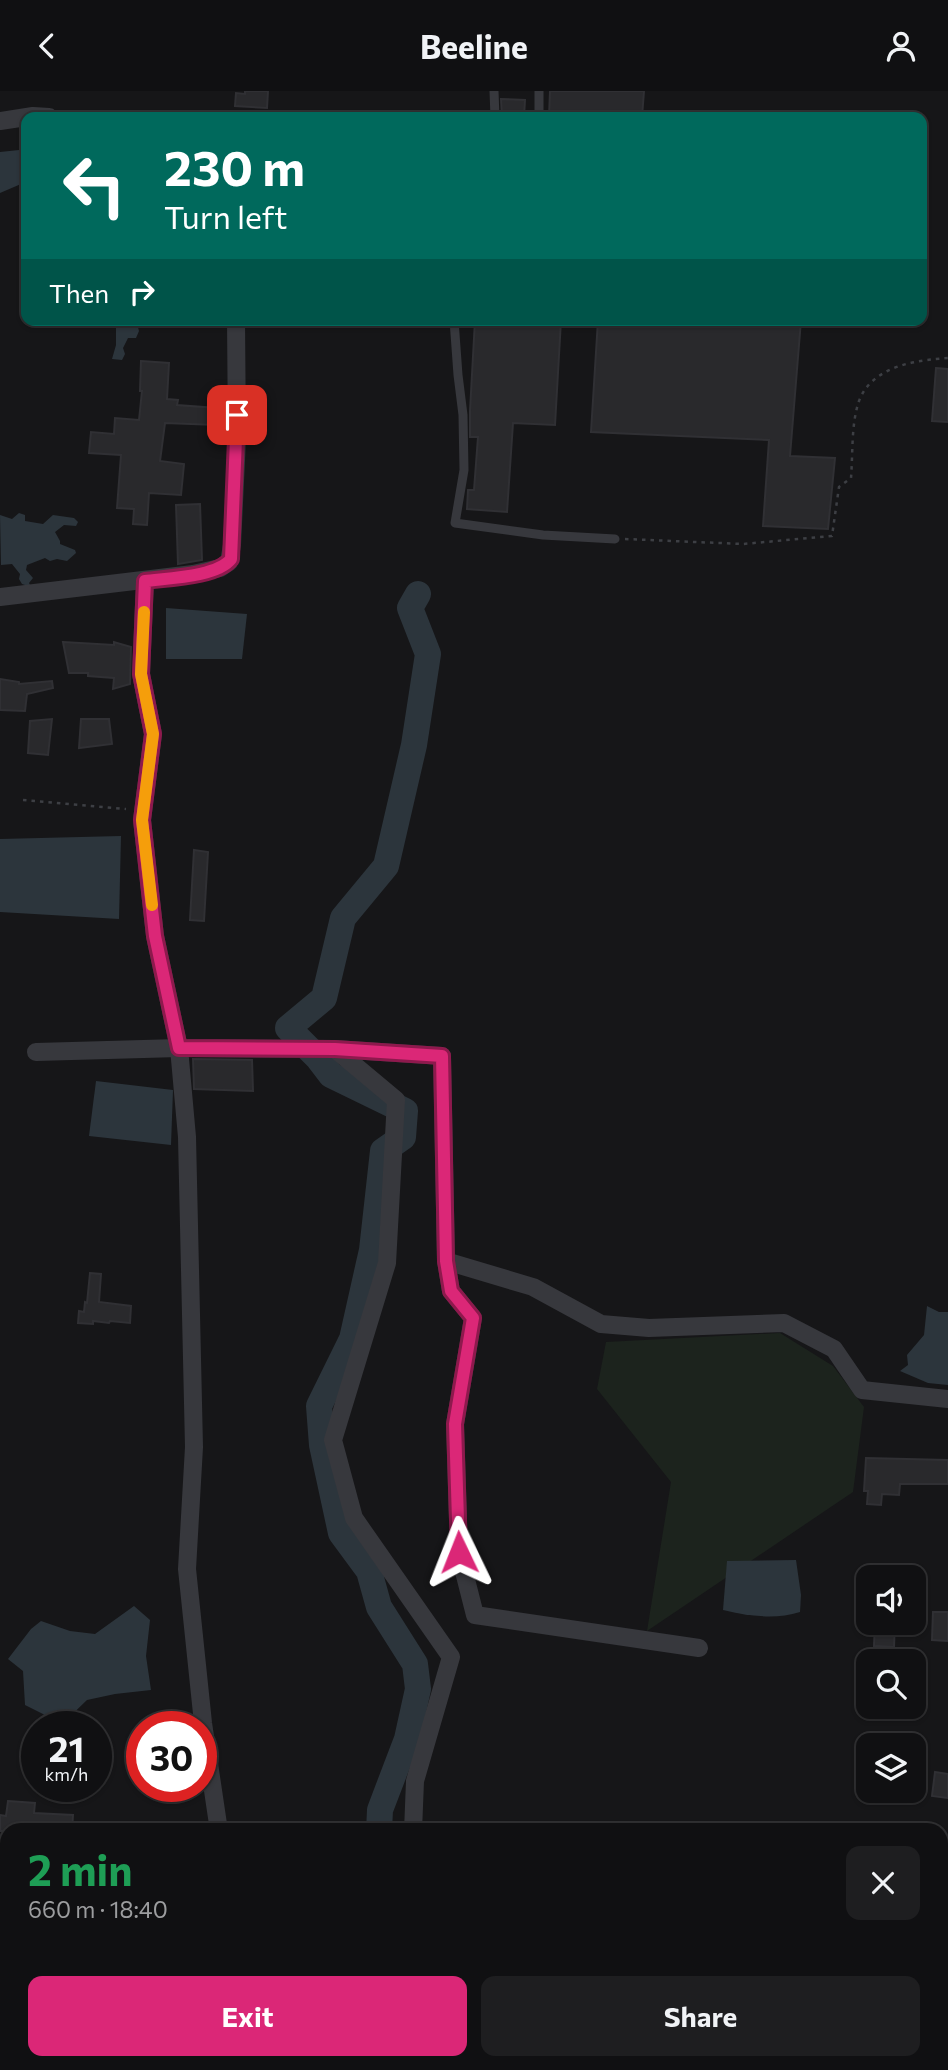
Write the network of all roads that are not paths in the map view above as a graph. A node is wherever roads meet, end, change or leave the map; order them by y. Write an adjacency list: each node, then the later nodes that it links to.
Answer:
1 (494, 91): 3 (lane)
2 (539, 91): 4 (lane)
3 (495, 112)
4 (539, 112)
5 (21, 118): 6 (street)
6 (0, 121)
7 (236, 326): 10 (street)
8 (455, 326): 9 (lane)
9 (615, 539)
10 (145, 581): 11 (street); 12 (street)
11 (0, 597)
12 (179, 1048): 13 (street); 14 (street); 18 (street)
13 (335, 1049): 15 (street); 19 (street)
14 (36, 1052)
15 (446, 1261): 16 (street); 17 (street)
16 (948, 1399)
17 (699, 1648)
18 (218, 1823)
19 (413, 1823)

